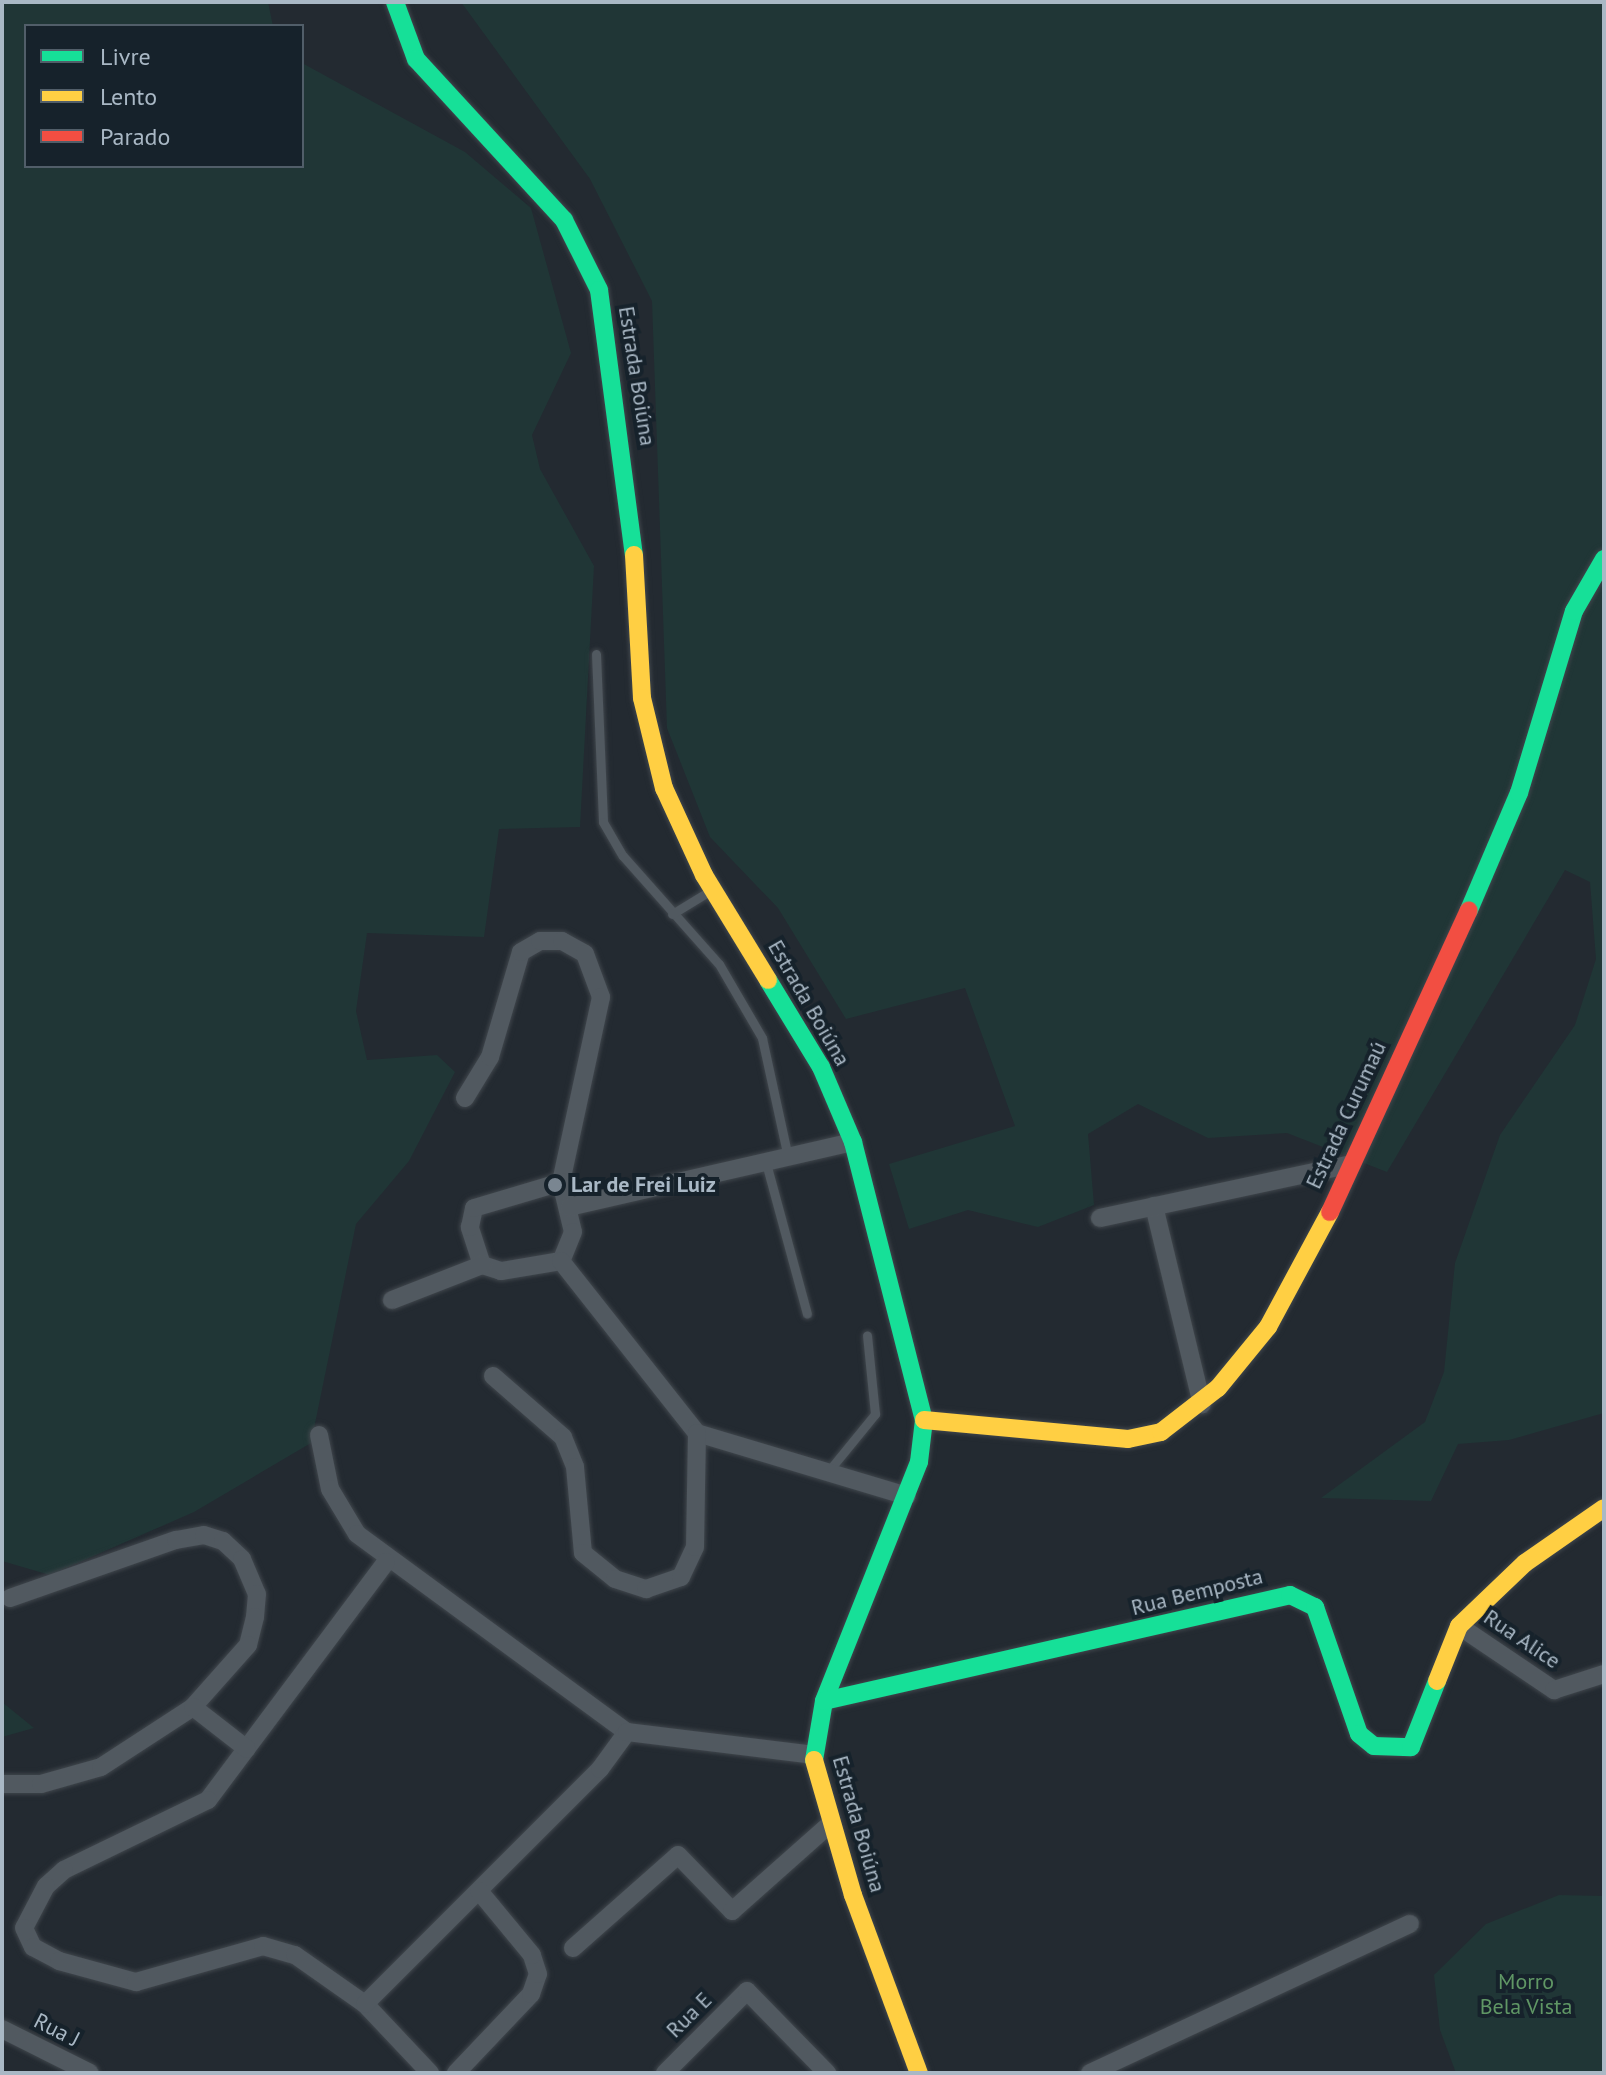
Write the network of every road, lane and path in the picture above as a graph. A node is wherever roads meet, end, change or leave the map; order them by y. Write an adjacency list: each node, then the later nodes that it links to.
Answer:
1 (395, 2): 4 (street, Estrada Boiúna)
2 (1604, 559): 10 (street, Estrada Curumaú)
3 (596, 654): 5 (lane)
4 (713, 889): 5 (lane); 7 (street, Estrada Boiúna)
5 (672, 914): 8 (lane)
6 (465, 1098): 11 (street)
7 (853, 1142): 8 (street); 22 (street, Estrada Boiúna)
8 (788, 1157): 9 (street)
9 (766, 1163): 13 (street); 18 (lane)
10 (1348, 1165): 12 (street); 21 (street, Estrada Curumaú)
11 (561, 1182): 13 (street); 16 (street)
12 (1154, 1206): 14 (street); 21 (street)
13 (569, 1207): 15 (street)
14 (1100, 1218)
15 (561, 1261): 16 (street); 23 (street)
16 (482, 1265): 17 (street)
17 (392, 1300)
18 (807, 1314)
19 (867, 1335): 25 (lane)
20 (493, 1376): 23 (street)
21 (1202, 1404): 22 (street, Estrada Curumaú)
22 (924, 1420): 26 (street, Estrada Boiúna)
23 (697, 1433): 25 (street)
24 (319, 1435): 28 (street)
25 (831, 1468): 26 (street)
26 (907, 1496): 32 (street, Estrada Boiúna)
27 (1604, 1508): 30 (street, Rua Bemposta)
28 (386, 1562): 34 (street); 35 (street)
29 (10, 1598): 33 (street)
30 (1459, 1626): 31 (street, Rua Alice); 32 (street, Rua Bemposta)
31 (1604, 1674)
32 (824, 1701): 36 (street, Estrada Boiúna)
33 (193, 1707): 35 (street); 37 (street)
34 (627, 1732): 36 (street); 39 (street)
35 (247, 1749): 42 (street)
36 (813, 1755): 38 (street, Estrada Boiúna)
37 (2, 1784)
38 (831, 1823): 41 (street); 44 (street, Estrada Boiúna)
39 (479, 1891): 42 (street); 47 (street)
40 (1410, 1924): 50 (street)
41 (573, 1948)
42 (365, 2004): 46 (street)
43 (2, 2029): 45 (street, Rua J)
44 (917, 2072)
45 (90, 2073)
46 (430, 2073)
47 (456, 2073)
48 (665, 2073): 49 (street, Rua E)
49 (827, 2073)
50 (1090, 2073)

